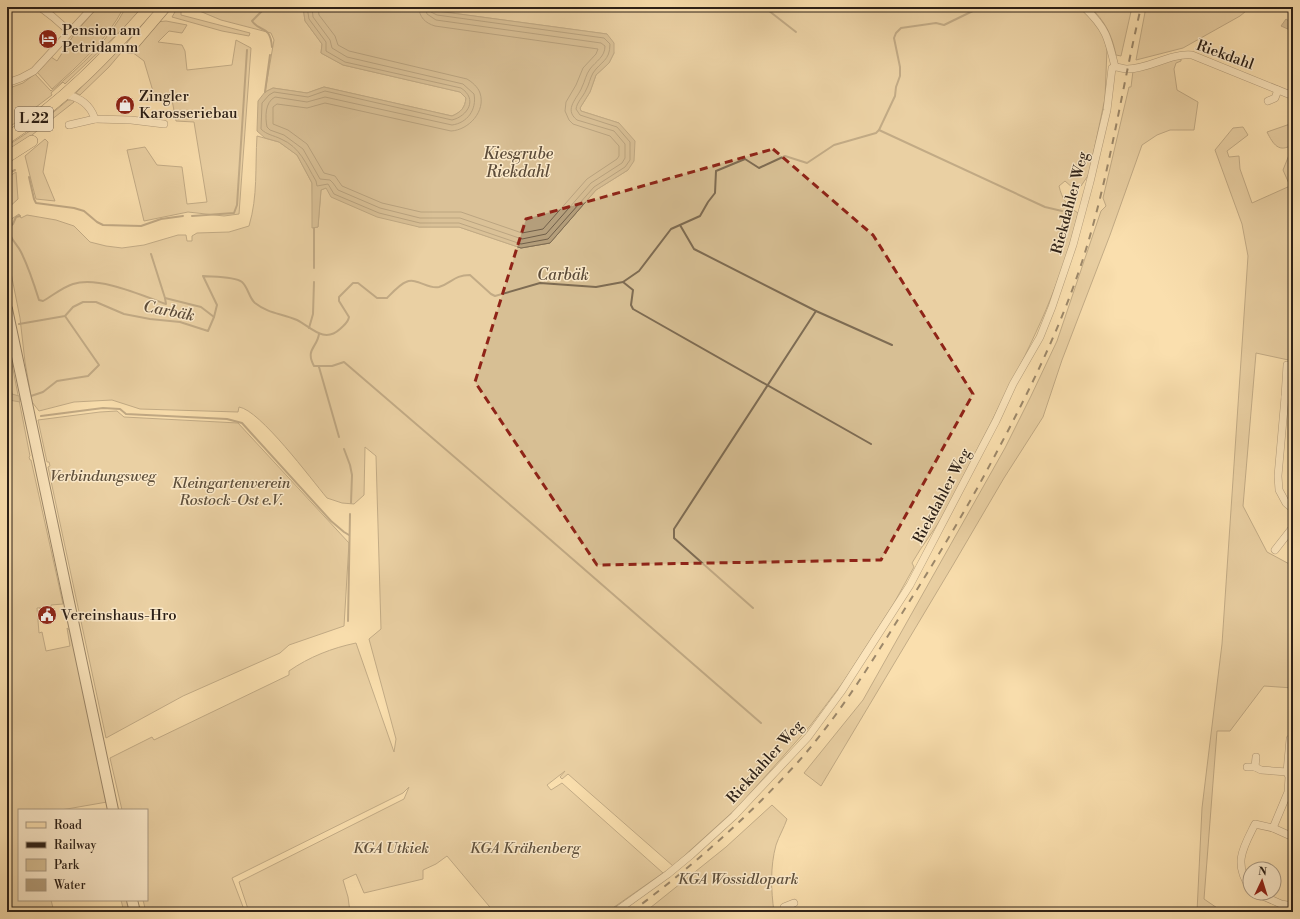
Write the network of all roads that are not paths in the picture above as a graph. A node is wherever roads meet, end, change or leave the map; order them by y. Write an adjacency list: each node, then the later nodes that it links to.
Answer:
1 (40, 7): 6 (street)
2 (93, 7): 6 (street)
3 (150, 7): 11 (main road, L 22)
4 (165, 7): 7 (main road)
5 (1084, 7): 8 (street, Riekdahler Weg)
6 (70, 32): 9 (street)
7 (130, 48)
8 (1115, 67): 10 (street, Riekdahl); 41 (street, Riekdahler Weg)
9 (7, 83)
10 (1278, 90): 12 (street, Riekdahl); 13 (street)
11 (65, 94): 14 (street); 17 (main road, L 22)
12 (1293, 96)
13 (1268, 101)
14 (95, 119): 15 (street); 16 (street)
15 (164, 124)
16 (69, 125)
17 (7, 138)
18 (32, 141): 19 (main road, L 22)
19 (7, 157)
20 (7, 309): 32 (main road)
21 (1287, 365): 22 (street)
22 (1284, 397): 23 (street); 24 (street)
23 (1293, 398)
24 (1293, 509)
25 (1293, 527): 26 (street)
26 (1276, 550)
27 (1293, 739): 31 (street)
28 (1256, 757): 30 (street)
29 (1247, 767): 30 (street)
30 (1255, 767): 31 (street)
31 (1287, 772): 33 (street)
32 (113, 809)
33 (1274, 828): 34 (street); 35 (street)
34 (1293, 837)
35 (1242, 872)
36 (132, 901): 40 (main road)
37 (1274, 901): 39 (street)
38 (794, 902): 42 (street)
39 (1293, 906)
40 (135, 912)
41 (615, 912)
42 (783, 912)

